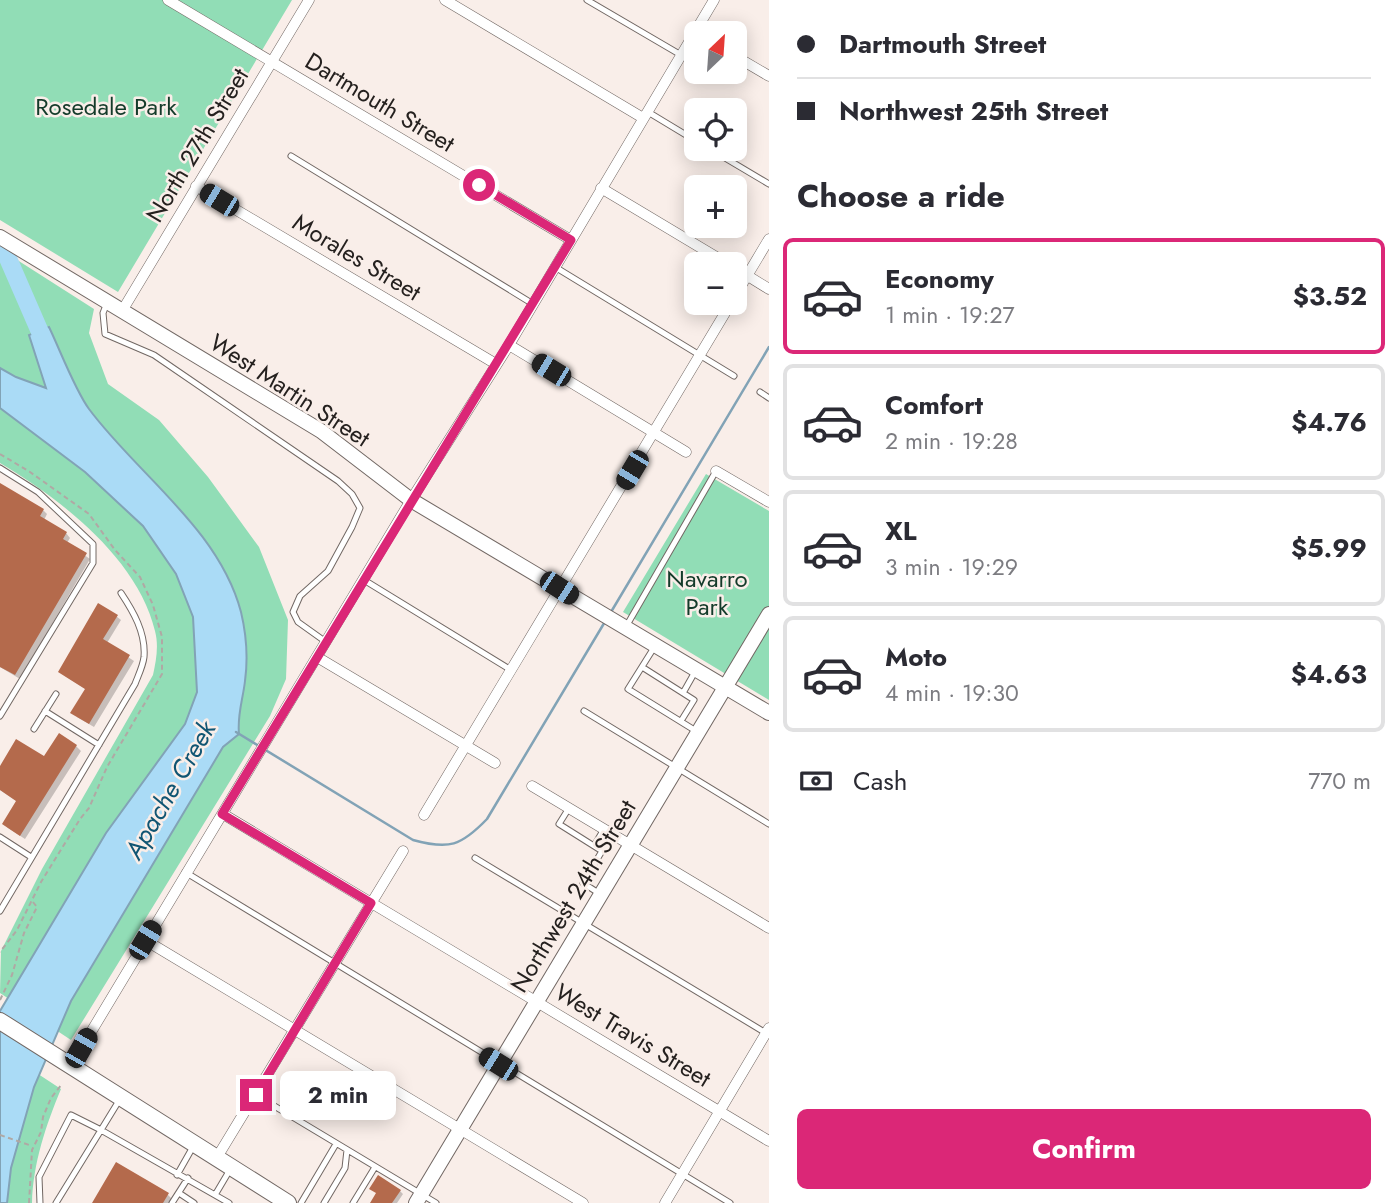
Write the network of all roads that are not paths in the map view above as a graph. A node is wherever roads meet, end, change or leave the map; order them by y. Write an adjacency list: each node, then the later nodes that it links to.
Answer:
1 (168, 0): 9 (street, Dartmouth Street)
2 (309, 0): 9 (street, North 27th Street)
3 (445, 0): 12 (street)
4 (587, 0): 8 (lane)
5 (714, 0): 6 (street)
6 (702, 21)
7 (684, 50): 8 (street)
8 (681, 55): 12 (street)
9 (272, 62): 17 (street, North 27th Street); 21 (street, Dartmouth Street)
10 (747, 63): 11 (street)
11 (769, 76)
12 (645, 115): 13 (lane); 18 (street)
13 (684, 135)
14 (291, 156): 27 (lane)
15 (730, 161): 16 (lane)
16 (769, 184)
17 (196, 186): 28 (street, North 27th Street); 32 (street, Morales Street)
18 (601, 188): 21 (street); 22 (street)
19 (0, 237): 26 (street, West Martin Street)
20 (769, 239): 24 (street)
21 (571, 240): 23 (street)
22 (708, 252)
23 (555, 267): 27 (street); 31 (lane)
24 (747, 276): 25 (street)
25 (769, 289)
26 (107, 302): 28 (street, West Martin Street); 47 (lane)
27 (534, 304): 30 (street)
28 (122, 311): 40 (street, West Martin Street)
29 (724, 315): 31 (street)
30 (509, 345): 32 (street); 36 (street)
31 (701, 355): 33 (lane); 36 (street)
32 (496, 364): 40 (street)
33 (734, 376)
34 (760, 392): 35 (lane)
35 (769, 398)
36 (655, 432): 37 (street); 43 (street)
37 (686, 452)
38 (0, 468): 59 (lane)
39 (716, 471): 41 (street); 46 (lane)
40 (411, 500): 42 (street); 43 (street, West Martin Street)
41 (769, 502)
42 (364, 580): 47 (street); 51 (lane)
43 (559, 588): 46 (street, West Martin Street); 51 (street)
44 (121, 593): 63 (lane)
45 (769, 614): 53 (street, Northwest 24th Street)
46 (623, 627): 48 (street, West Martin Street)
47 (326, 642): 49 (street)
48 (655, 646): 50 (lane); 52 (street, West Martin Street)
49 (317, 657): 64 (street); 69 (street)
50 (642, 667): 54 (lane); 60 (lane)
51 (511, 670): 64 (street)
52 (696, 670): 53 (street, West Martin Street); 54 (lane)
53 (725, 687): 58 (street, West Martin Street); 62 (street, Northwest 24th Street)
54 (682, 693): 60 (lane)
55 (56, 694): 56 (lane)
56 (45, 711): 61 (lane); 63 (lane)
57 (584, 711): 66 (lane)
58 (769, 713)
59 (0, 716)
60 (681, 721): 62 (lane)
61 (34, 729)
62 (698, 732): 66 (street, Northwest 24th Street)
63 (99, 745): 77 (lane)
64 (465, 746): 65 (street); 70 (street)
65 (495, 764)
66 (677, 768): 71 (lane); 74 (street, Northwest 24th Street)
67 (532, 786): 68 (street)
68 (569, 808): 72 (street); 75 (lane)
69 (222, 814): 79 (street); 81 (street, West Travis Street)
70 (424, 815)
71 (769, 824)
72 (604, 829): 74 (street); 75 (lane)
73 (0, 837): 77 (lane)
74 (631, 845): 80 (street, Northwest 24th Street); 84 (street)
75 (594, 846): 80 (lane)
76 (403, 851): 81 (street)
77 (30, 857): 82 (lane)
78 (475, 858): 83 (lane)
79 (185, 872): 85 (street); 86 (lane)
80 (600, 895): 83 (street, Northwest 24th Street)
81 (371, 903): 86 (street); 87 (street, West Travis Street)
82 (0, 911)
83 (584, 923): 87 (street, Northwest 24th Street); 90 (lane)
84 (769, 928)
85 (145, 940): 89 (street); 92 (street)
86 (335, 963): 89 (street); 91 (lane)
87 (536, 1001): 91 (street, Northwest 24th Street); 95 (street, West Travis Street)
88 (0, 1021): 92 (main road)
89 (295, 1030): 93 (street); 96 (street)
90 (768, 1032): 95 (street)
91 (498, 1064): 96 (street, Northwest 24th Street); 105 (lane)
92 (66, 1065): 94 (main road)
93 (256, 1095): 99 (lane); 102 (street)
94 (120, 1099): 97 (lane); 100 (main road)
95 (720, 1112): 98 (street, West Travis Street); 105 (street)
96 (460, 1129): 110 (street, Northwest 24th Street); 121 (street)
97 (101, 1130): 106 (lane); 112 (lane); 113 (lane)
98 (769, 1141)
99 (336, 1144): 101 (lane); 117 (lane)
100 (194, 1145): 102 (main road); 106 (lane)
101 (347, 1150): 103 (lane); 118 (lane)
102 (216, 1158): 104 (main road)
103 (375, 1167): 110 (lane); 119 (lane)
104 (231, 1168): 109 (lane); 111 (main road)
105 (682, 1174): 122 (street); 123 (lane)
106 (177, 1175): 107 (lane)
107 (188, 1178): 108 (lane); 109 (lane)
108 (179, 1193): 114 (lane); 115 (lane)
109 (215, 1195): 116 (lane)
110 (419, 1199): 120 (lane)
111 (282, 1201)
112 (40, 1203)
113 (56, 1203)
114 (172, 1203)
115 (194, 1203)
116 (229, 1203)
117 (301, 1203)
118 (324, 1203)
119 (353, 1203)
120 (436, 1203)
121 (583, 1203)
122 (665, 1203)
123 (730, 1203)

